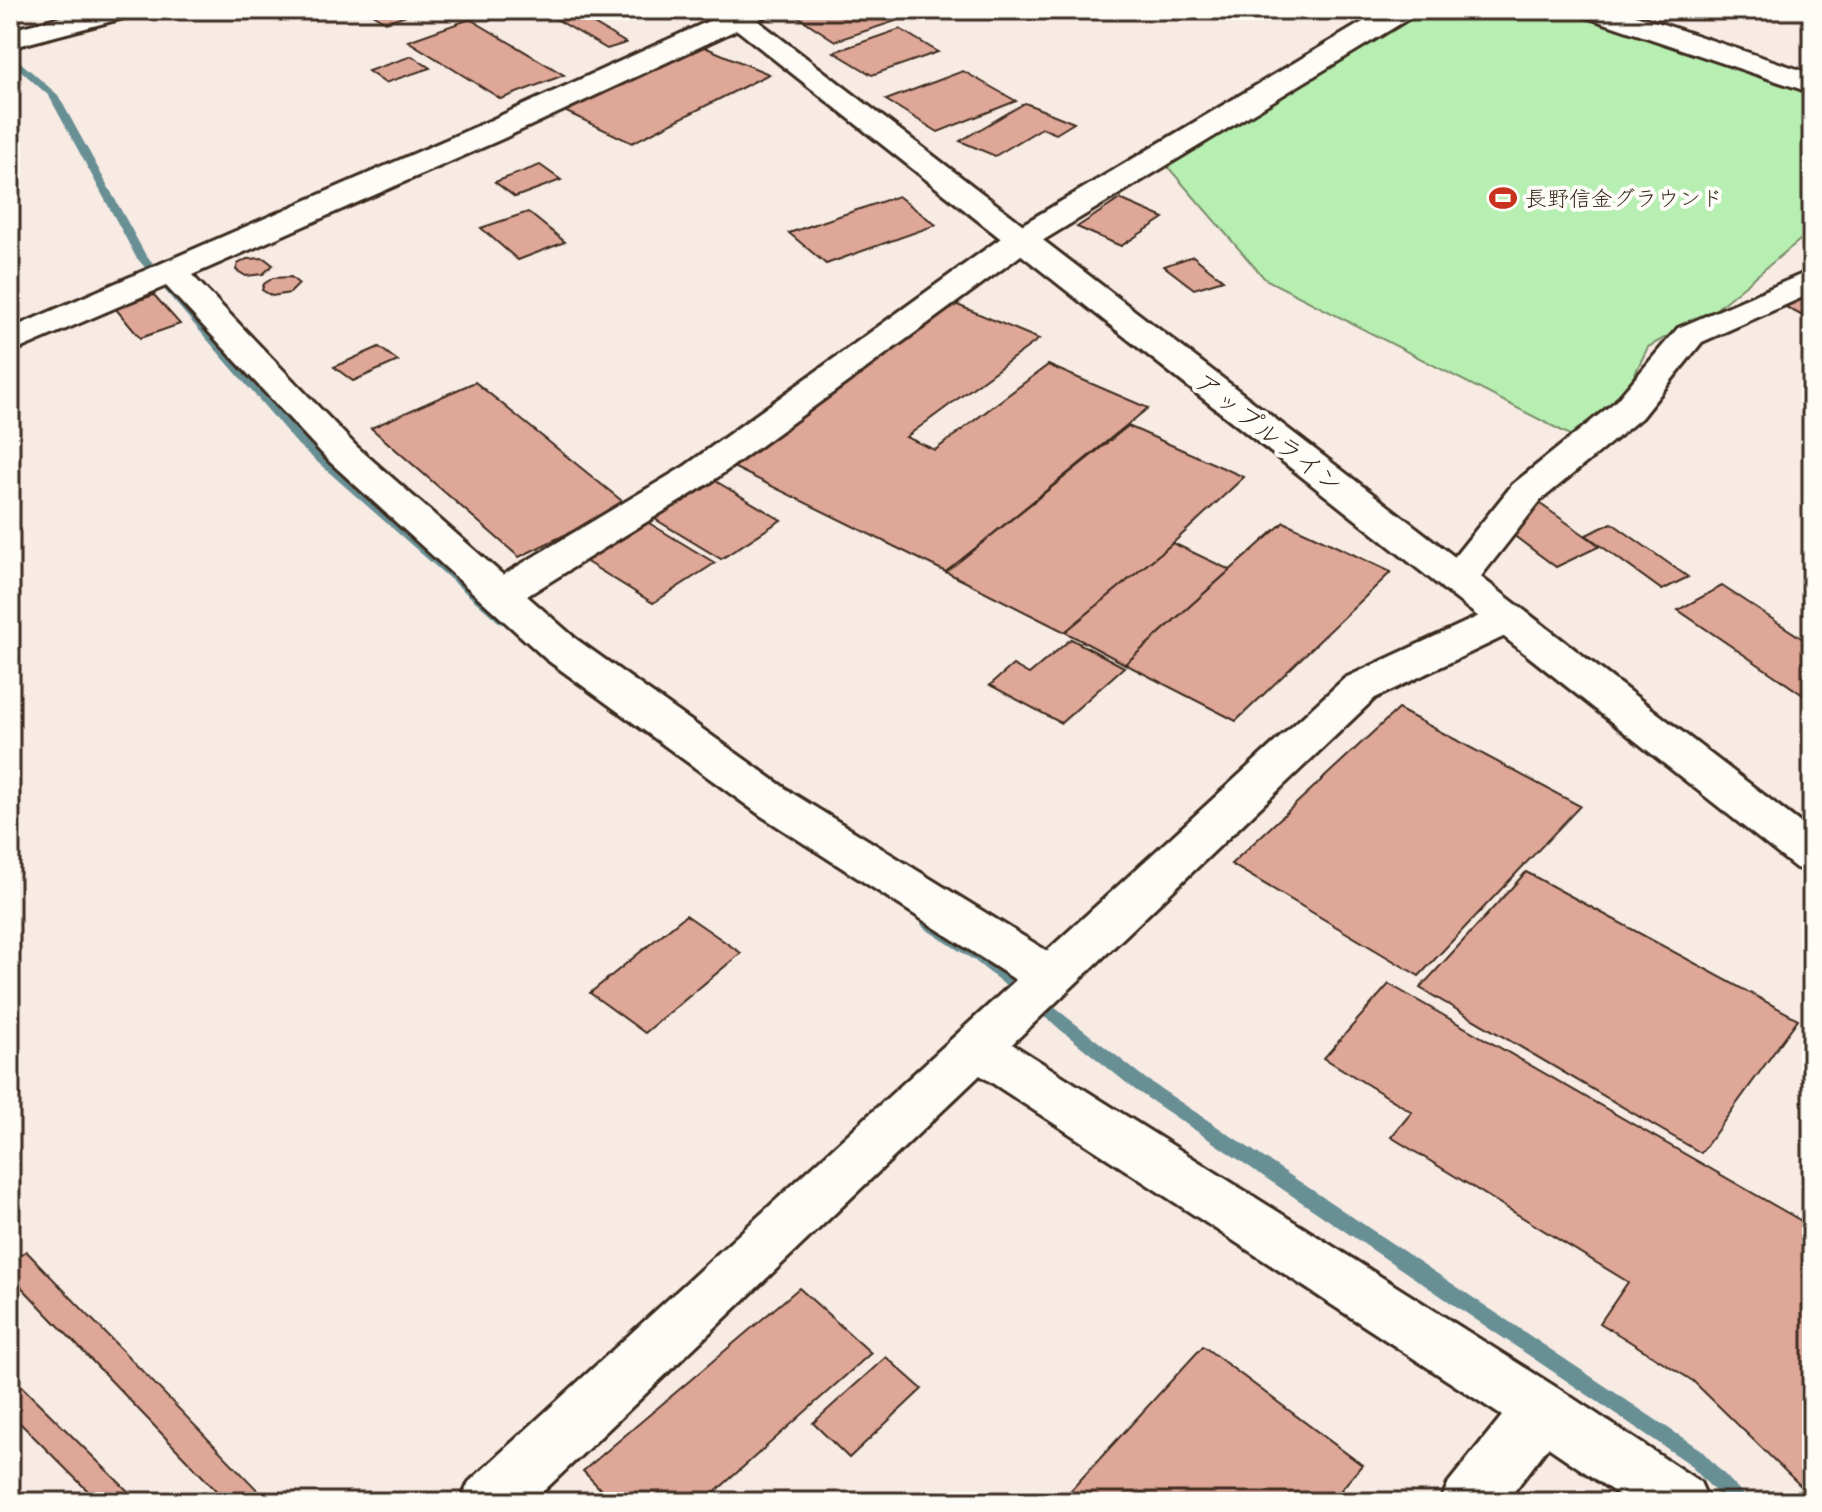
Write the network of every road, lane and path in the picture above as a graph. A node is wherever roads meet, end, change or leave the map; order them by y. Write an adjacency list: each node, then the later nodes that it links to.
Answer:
1 (121, 10): 5 (main road)
2 (1403, 10): 7 (main road)
3 (1593, 10): 6 (main road)
4 (740, 13): 7 (main road, アップルライン); 8 (main road)
5 (10, 39)
6 (1812, 84)
7 (1020, 240): 11 (main road, アップルライン); 12 (main road)
8 (171, 272): 10 (main road); 12 (main road)
9 (1812, 280): 11 (main road)
10 (10, 342)
11 (1457, 580): 13 (main road, アップルライン)
12 (501, 594): 15 (main road)
13 (1507, 619): 14 (main road, アップルライン); 15 (main road)
14 (1812, 856)
15 (1051, 978): 16 (main road)
16 (977, 1047): 17 (main road); 18 (main road)
17 (1542, 1410): 19 (main road); 20 (main road)
18 (490, 1502)
19 (1470, 1502)
20 (1679, 1502)

